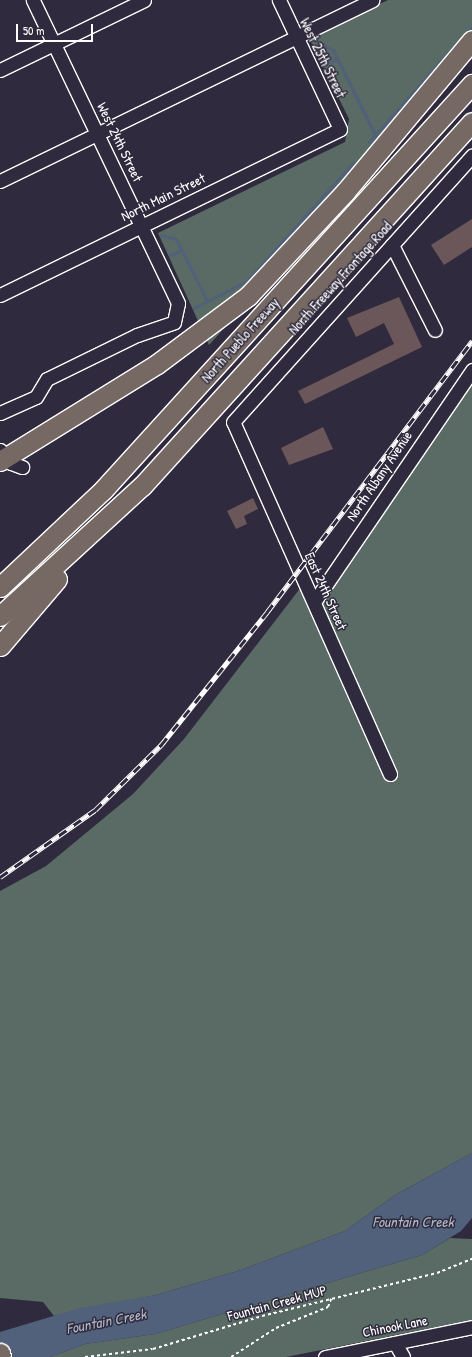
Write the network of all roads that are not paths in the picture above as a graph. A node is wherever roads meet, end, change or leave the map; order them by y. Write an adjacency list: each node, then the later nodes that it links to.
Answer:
1 (33, 0): 7 (street, West 24th Street)
2 (144, 0): 7 (street)
3 (278, 0): 5 (street, West 25th Street)
4 (372, 0): 5 (street)
5 (294, 38): 11 (street, West 25th Street); 12 (street)
6 (472, 40): 22 (highway)
7 (54, 44): 8 (street); 12 (street, West 24th Street)
8 (0, 70)
9 (472, 84): 25 (highway, North Pueblo Freeway)
10 (472, 122): 24 (highway, North Pueblo Freeway)
11 (340, 129): 15 (street, North Main Street)
12 (98, 134): 14 (street); 15 (street, West 24th Street)
13 (472, 156): 16 (street, North Freeway Frontage Road)
14 (0, 181)
15 (142, 225): 17 (street, North Main Street); 20 (street, West 24th Street)
16 (392, 245): 18 (street); 21 (street, North Freeway Frontage Road)
17 (0, 295)
18 (435, 330)
19 (472, 370): 26 (street, North Albany Avenue)
20 (0, 413)
21 (233, 422): 26 (street, East 24th Street)
22 (2, 456): 23 (street)
23 (22, 467)
24 (99, 529): 27 (highway, North Pueblo Freeway); 28 (highway)
25 (0, 587)
26 (314, 602): 29 (street, East 24th Street)
27 (0, 616)
28 (0, 646)
29 (390, 774)
30 (472, 1327): 31 (street, Chinook Lane)
31 (395, 1343): 33 (street, Chinook Lane); 36 (street)
32 (0, 1352): 34 (highway)
33 (338, 1356): 35 (street, Chinook Lane)
34 (1, 1357)
35 (325, 1357)
36 (403, 1357)

